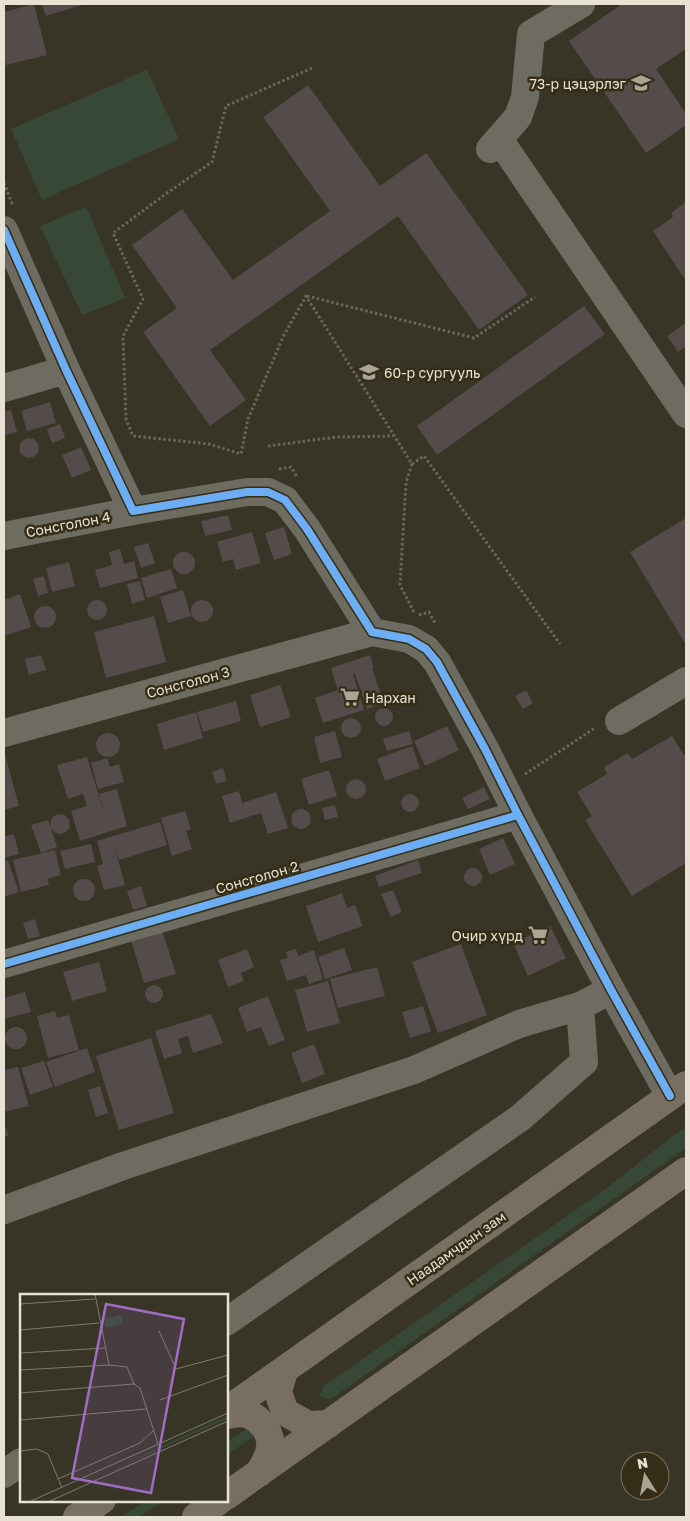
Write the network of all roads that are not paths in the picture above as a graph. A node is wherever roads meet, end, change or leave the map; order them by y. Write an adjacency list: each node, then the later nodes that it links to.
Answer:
1 (581, 4): 5 (street)
2 (9, 219): 3 (street)
3 (66, 370): 4 (street); 6 (street)
4 (4, 388)
5 (686, 414)
6 (133, 511): 7 (street, Сонсголон 4); 8 (street, Сонсголон 4)
7 (4, 536)
8 (372, 632): 11 (street, Сонсголон 3); 12 (street)
9 (686, 681): 10 (street)
10 (608, 723)
11 (4, 733)
12 (518, 815): 13 (street, Сонсголон 2); 14 (street)
13 (4, 964)
14 (611, 990): 15 (street); 16 (street)
15 (580, 1006): 18 (street); 19 (street)
16 (678, 1090): 20 (highway, Наадамчдын зам)
17 (686, 1171): 23 (highway)
18 (4, 1210)
19 (228, 1321)
20 (284, 1371): 21 (highway, Наадамчдын зам); 23 (highway)
21 (228, 1412)
22 (228, 1413): 25 (highway)
23 (328, 1424): 25 (highway)
24 (20, 1463): 26 (street)
25 (259, 1473): 27 (highway)
26 (4, 1474)
27 (228, 1495)
28 (101, 1501): 30 (highway)
29 (219, 1501): 31 (highway)
30 (77, 1517)
31 (196, 1517)

